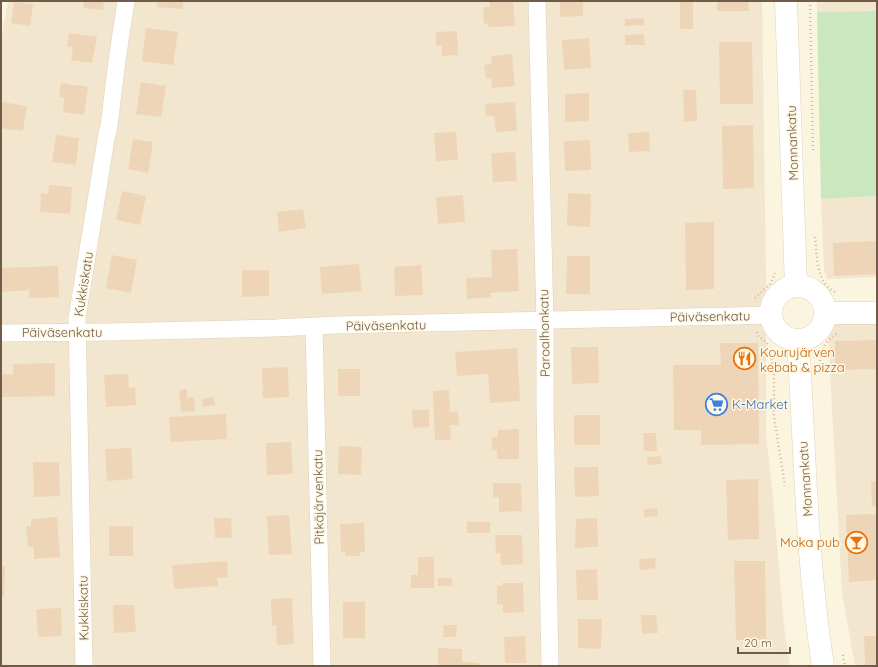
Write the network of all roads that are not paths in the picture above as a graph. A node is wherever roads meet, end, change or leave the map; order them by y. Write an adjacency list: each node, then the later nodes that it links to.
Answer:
1 (126, 1): 10 (street, Kukkiskatu)
2 (537, 1): 8 (street, Paroalhonkatu)
3 (786, 1): 4 (main road, Monnankatu)
4 (796, 286): 5 (main road); 7 (main road)
5 (826, 313): 6 (main road); 12 (main road)
6 (877, 313)
7 (762, 315): 8 (street, Päiväsenkatu); 12 (main road)
8 (545, 320): 9 (street, Päiväsenkatu); 15 (street, Paroalhonkatu)
9 (314, 327): 10 (street, Päiväsenkatu); 14 (street, Pitkäjärvenkatu)
10 (77, 332): 11 (street, Päiväsenkatu); 13 (street, Kukkiskatu)
11 (1, 333)
12 (798, 340): 16 (main road, Monnankatu)
13 (84, 666)
14 (322, 666)
15 (550, 666)
16 (824, 666)

